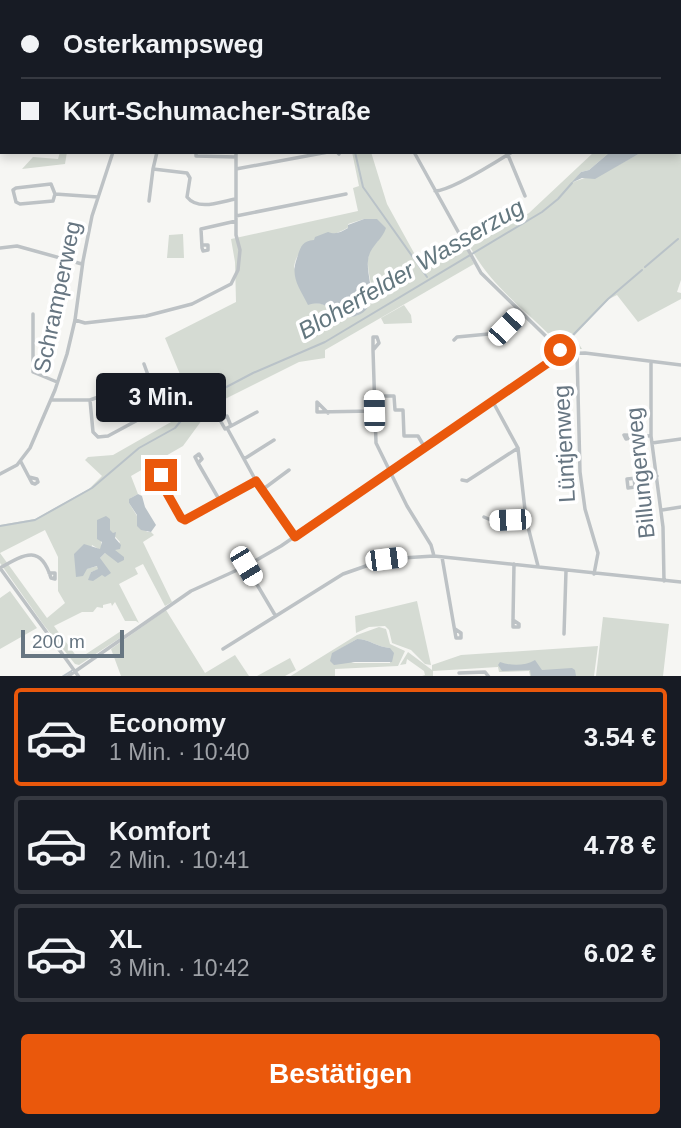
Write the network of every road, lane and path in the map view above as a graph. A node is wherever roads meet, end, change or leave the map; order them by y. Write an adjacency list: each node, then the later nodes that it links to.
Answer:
1 (112, 154): 15 (street, Schramperweg)
2 (157, 154): 9 (street)
3 (197, 154): 8 (street)
4 (317, 154): 10 (street)
5 (415, 154): 11 (street)
6 (508, 154): 11 (street)
7 (510, 154): 14 (street)
8 (236, 155): 10 (street)
9 (153, 169): 16 (street); 17 (street)
10 (236, 169): 16 (street)
11 (435, 191): 22 (street)
12 (55, 194): 12 (street); 15 (street)
13 (346, 194): 18 (street)
14 (525, 196)
15 (98, 197): 21 (street, Schramperweg)
16 (235, 199): 18 (street)
17 (149, 201)
18 (236, 219): 19 (street); 24 (street)
19 (202, 245)
20 (0, 248): 21 (street)
21 (82, 264): 24 (street, Schramperweg)
22 (521, 313): 25 (street); 28 (street)
23 (33, 314): 33 (street)
24 (75, 320): 33 (street, Schramperweg)
25 (454, 340)
26 (373, 350): 34 (street)
27 (577, 353): 28 (street); 29 (street); 75 (street, Lüntjenweg)
28 (561, 354): 37 (street)
29 (651, 362): 31 (street); 41 (street, Billungerweg)
30 (144, 364): 32 (street)
31 (681, 365)
32 (149, 379): 36 (street); 36 (street)
33 (57, 382): 35 (street, Schramperweg)
34 (374, 396): 38 (street); 46 (street)
35 (51, 400): 36 (street); 49 (street, Schramperweg)
36 (90, 400)
37 (493, 401): 46 (street); 47 (street)
38 (374, 411): 40 (street); 52 (street)
39 (257, 412): 48 (street)
40 (328, 412)
41 (651, 436): 42 (street); 45 (street, Billungerweg)
42 (634, 437)
43 (681, 439): 45 (street)
44 (274, 440): 48 (street)
45 (651, 443): 54 (street, Billungerweg)
46 (425, 448): 52 (street)
47 (518, 448): 57 (street); 65 (street)
48 (244, 459): 58 (street)
49 (21, 462): 53 (street); 55 (street)
50 (198, 463): 61 (street)
51 (289, 470): 60 (street)
52 (390, 472): 66 (street); 67 (street)
53 (0, 474)
54 (657, 476): 56 (street); 63 (street, Billungerweg)
55 (29, 477)
56 (634, 478)
57 (462, 480)
58 (256, 481): 60 (street); 61 (street)
59 (163, 486): 61 (street)
60 (262, 490): 66 (street)
61 (220, 501)
62 (681, 507): 63 (street)
63 (662, 510): 76 (street, Billungerweg)
64 (484, 517): 65 (street)
65 (526, 519): 71 (street)
66 (295, 537): 70 (street)
67 (434, 556): 68 (street); 78 (street)
68 (442, 557): 69 (street); 80 (street)
69 (514, 564): 71 (street); 79 (street)
70 (246, 566): 78 (street); 83 (street)
71 (538, 567): 73 (street)
72 (0, 568): 74 (street); 83 (street)
73 (566, 571): 75 (street); 81 (street)
74 (49, 573)
75 (594, 574): 76 (street)
76 (664, 581): 77 (street)
77 (681, 582)
78 (275, 616): 82 (street)
79 (513, 620)
80 (455, 629)
81 (564, 634)
82 (223, 649)
83 (76, 671): 85 (street); 86 (street)
84 (459, 673): 87 (street)
85 (68, 676)
86 (78, 676)
87 (488, 676)

